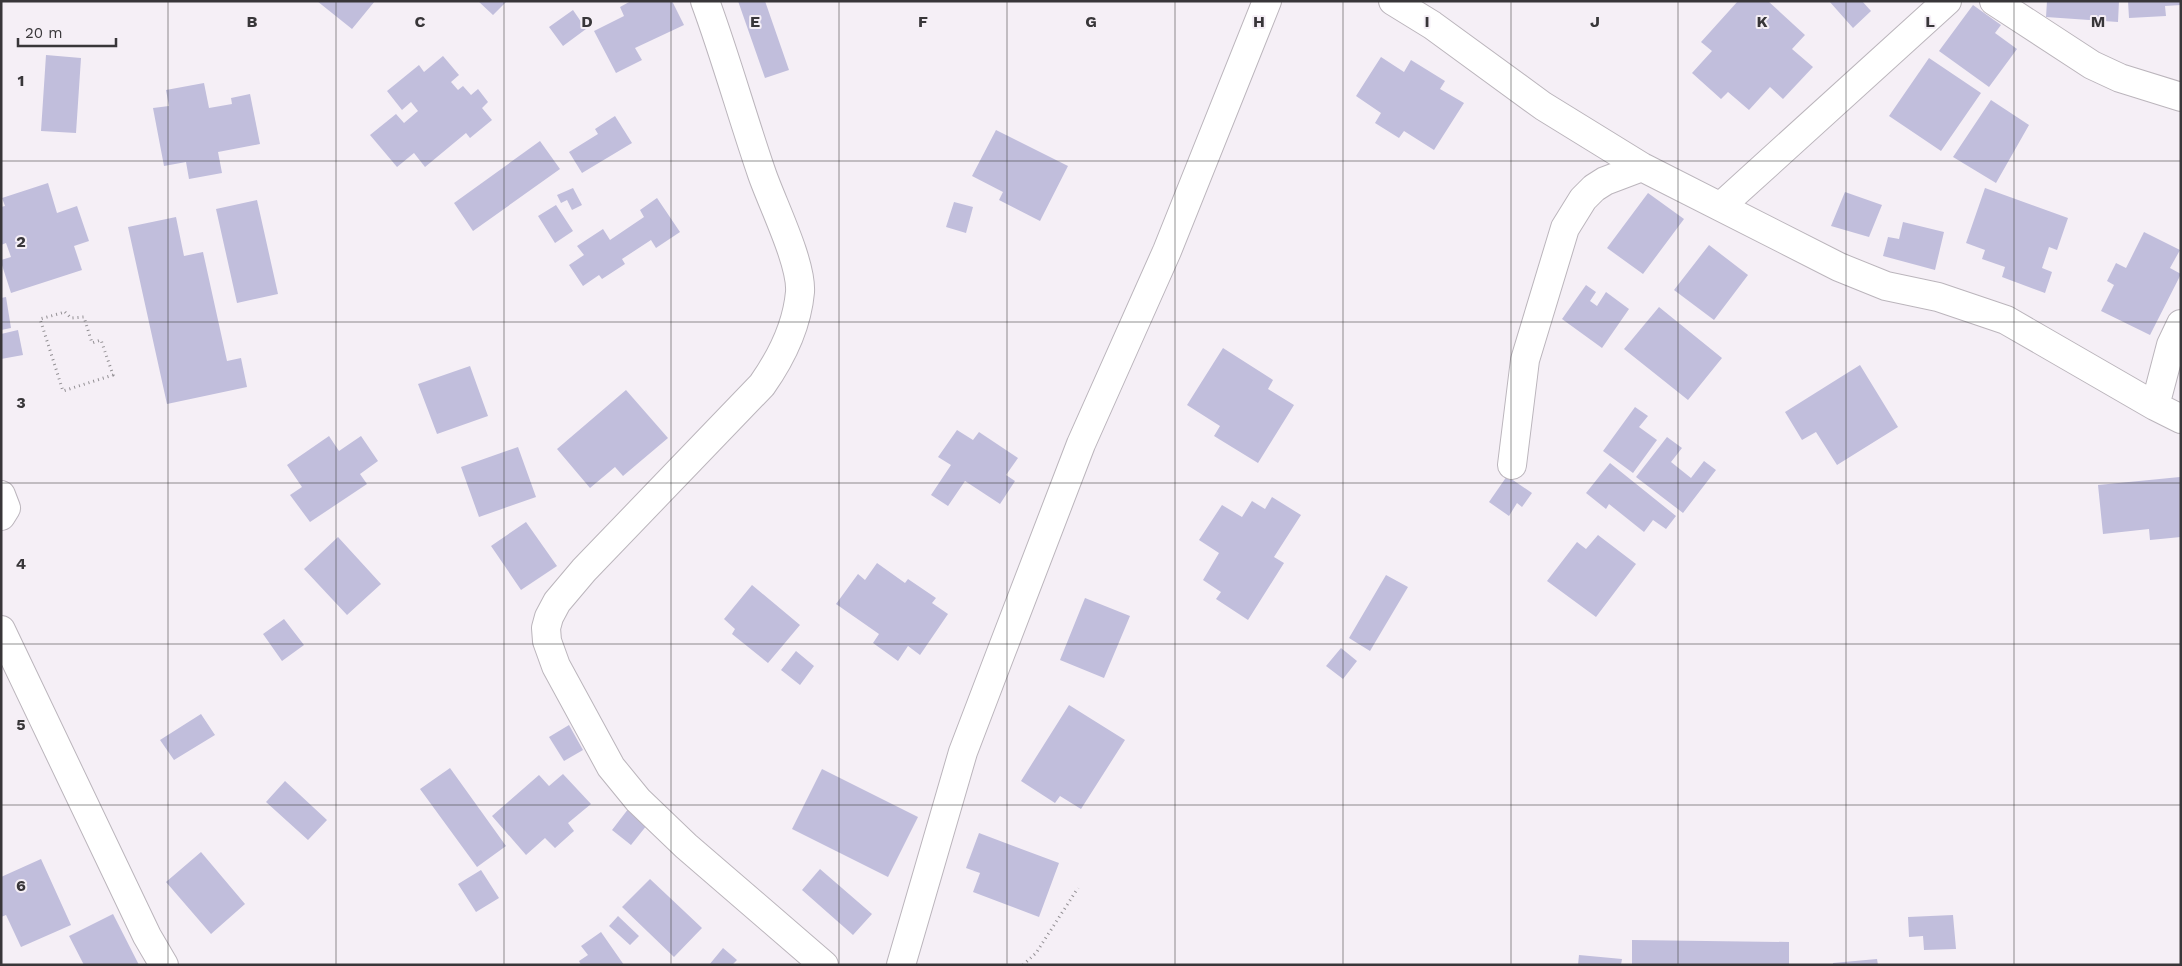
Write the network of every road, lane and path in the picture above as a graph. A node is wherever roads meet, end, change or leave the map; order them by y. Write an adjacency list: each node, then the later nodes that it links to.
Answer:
1 (704, 1): 19 (street)
2 (1267, 1): 20 (street)
3 (1393, 1): 7 (street)
4 (1947, 1): 8 (street)
5 (1994, 1): 6 (street)
6 (2181, 97)
7 (1642, 167): 8 (street); 13 (street)
8 (1720, 206): 11 (street)
9 (65, 312): 9 (path)
10 (2181, 324): 11 (street)
11 (2155, 406): 12 (street)
12 (2181, 419)
13 (1512, 465)
14 (1, 495): 15 (street)
15 (1, 516)
16 (1, 630): 18 (street)
17 (1078, 888): 21 (path)
18 (164, 965)
19 (824, 965)
20 (901, 965)
21 (1023, 965)

